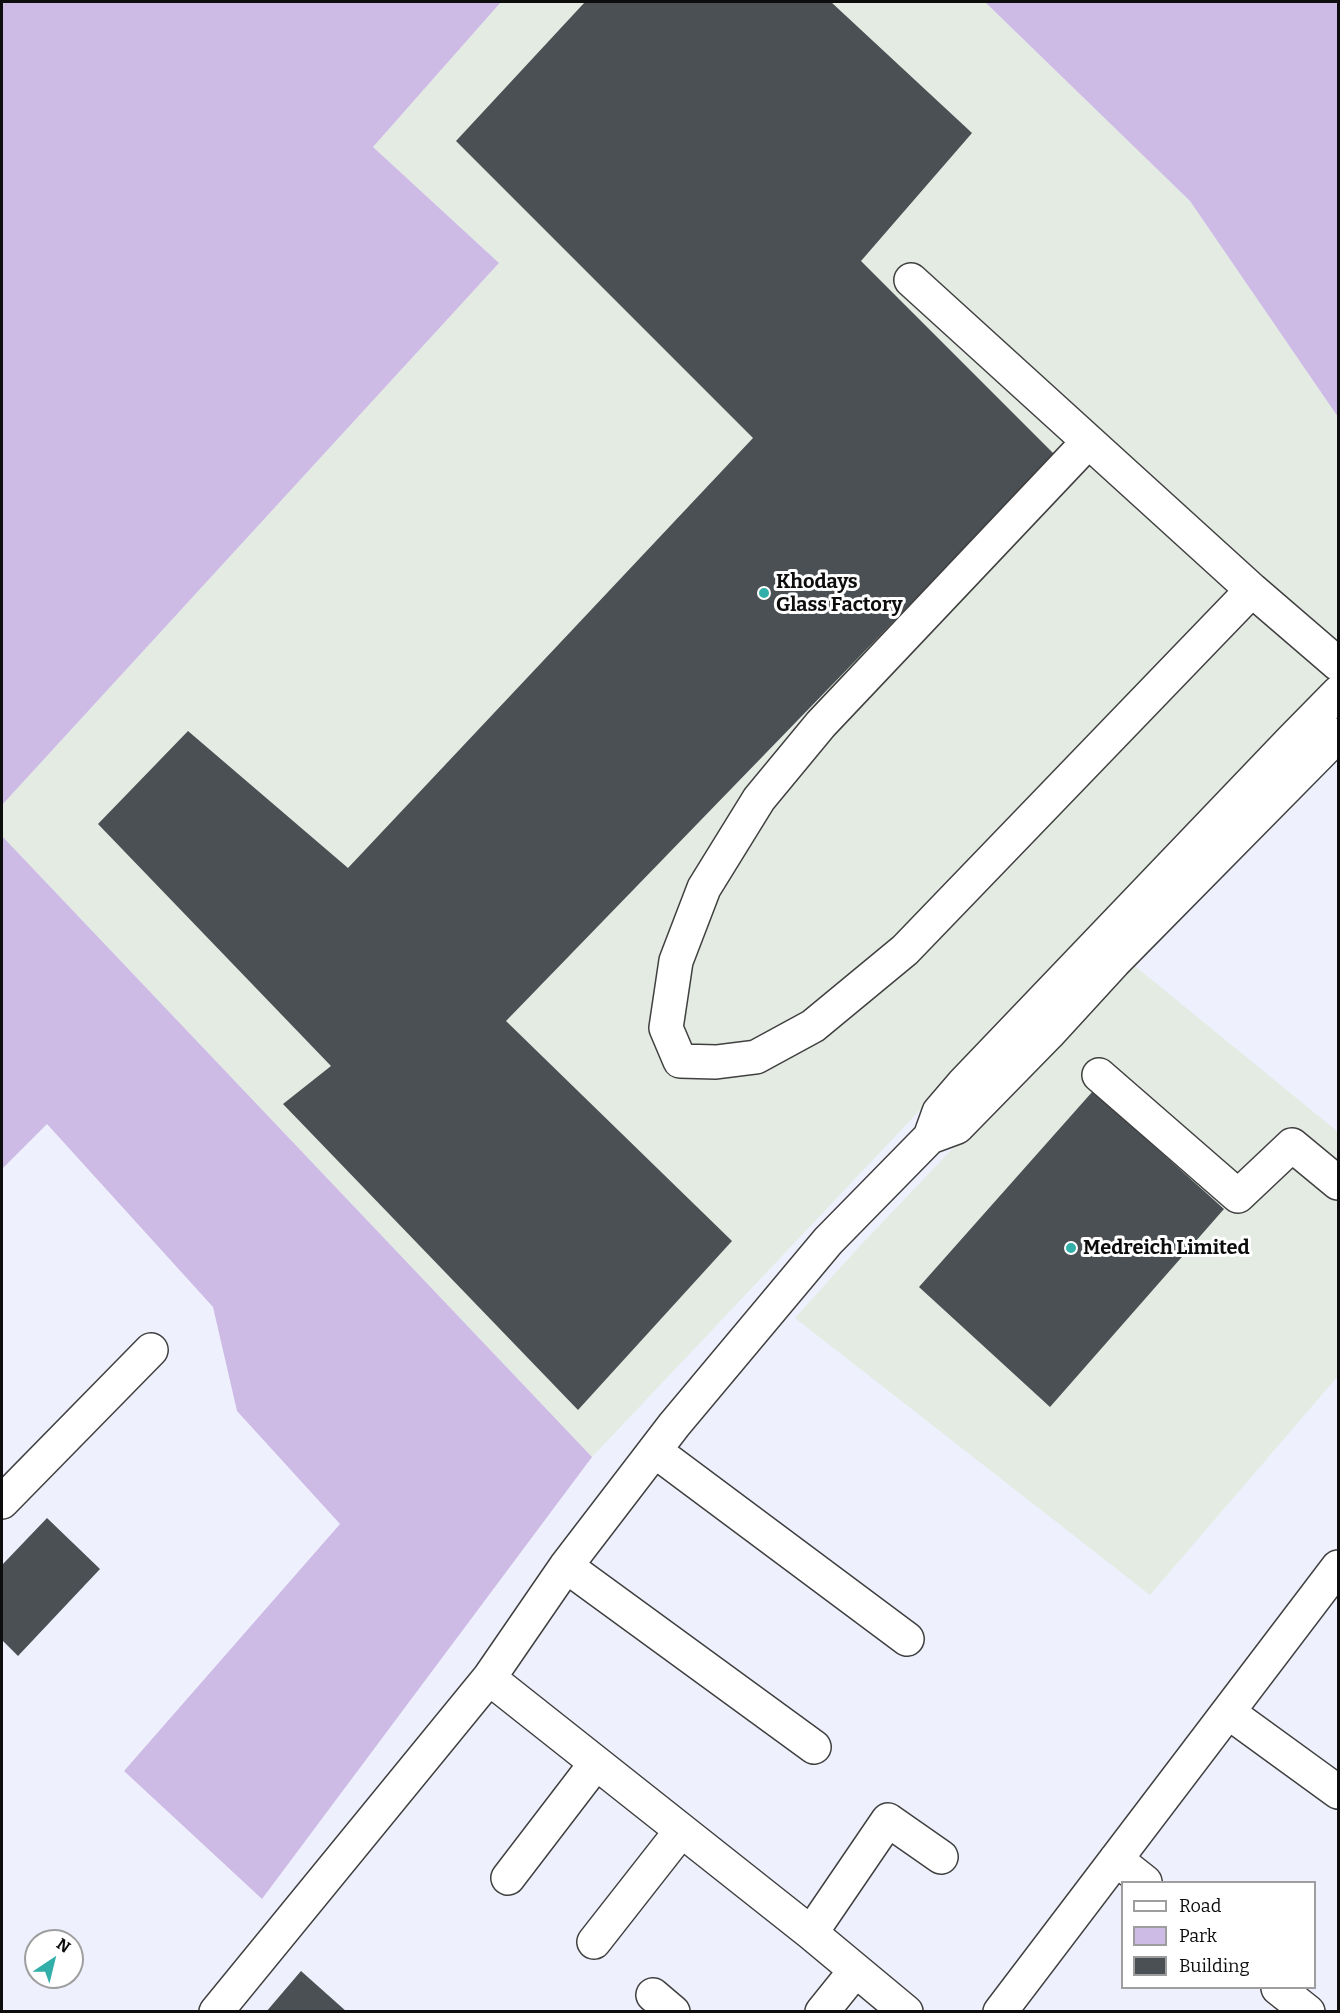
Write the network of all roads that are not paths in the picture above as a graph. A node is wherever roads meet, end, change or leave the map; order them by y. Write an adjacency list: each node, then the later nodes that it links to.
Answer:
1 (911, 280): 2 (street)
2 (1088, 442): 3 (street); 3 (street)
3 (1252, 590): 4 (street)
4 (1338, 664)
5 (1338, 693): 8 (street)
6 (1338, 735): 8 (street)
7 (1099, 1076): 9 (street)
8 (930, 1137): 11 (street)
9 (1338, 1183)
10 (151, 1350): 12 (street)
11 (655, 1451): 13 (street); 15 (street)
12 (2, 1502)
13 (566, 1566): 16 (street); 18 (street)
14 (1338, 1567): 17 (street)
15 (907, 1639)
16 (489, 1677): 19 (street); 30 (street)
17 (1228, 1712): 20 (street); 23 (street)
18 (814, 1747)
19 (596, 1763): 21 (street); 24 (street)
20 (1338, 1792)
21 (681, 1831): 26 (street); 27 (street)
22 (941, 1857): 26 (street)
23 (1116, 1859): 25 (street); 33 (street)
24 (508, 1878)
25 (1144, 1881)
26 (811, 1934): 28 (street)
27 (594, 1942)
28 (855, 1971): 31 (street); 32 (street)
29 (1279, 1989): 34 (street)
30 (216, 2012)
31 (822, 2012)
32 (906, 2012)
33 (1000, 2012)
34 (1308, 2012)

